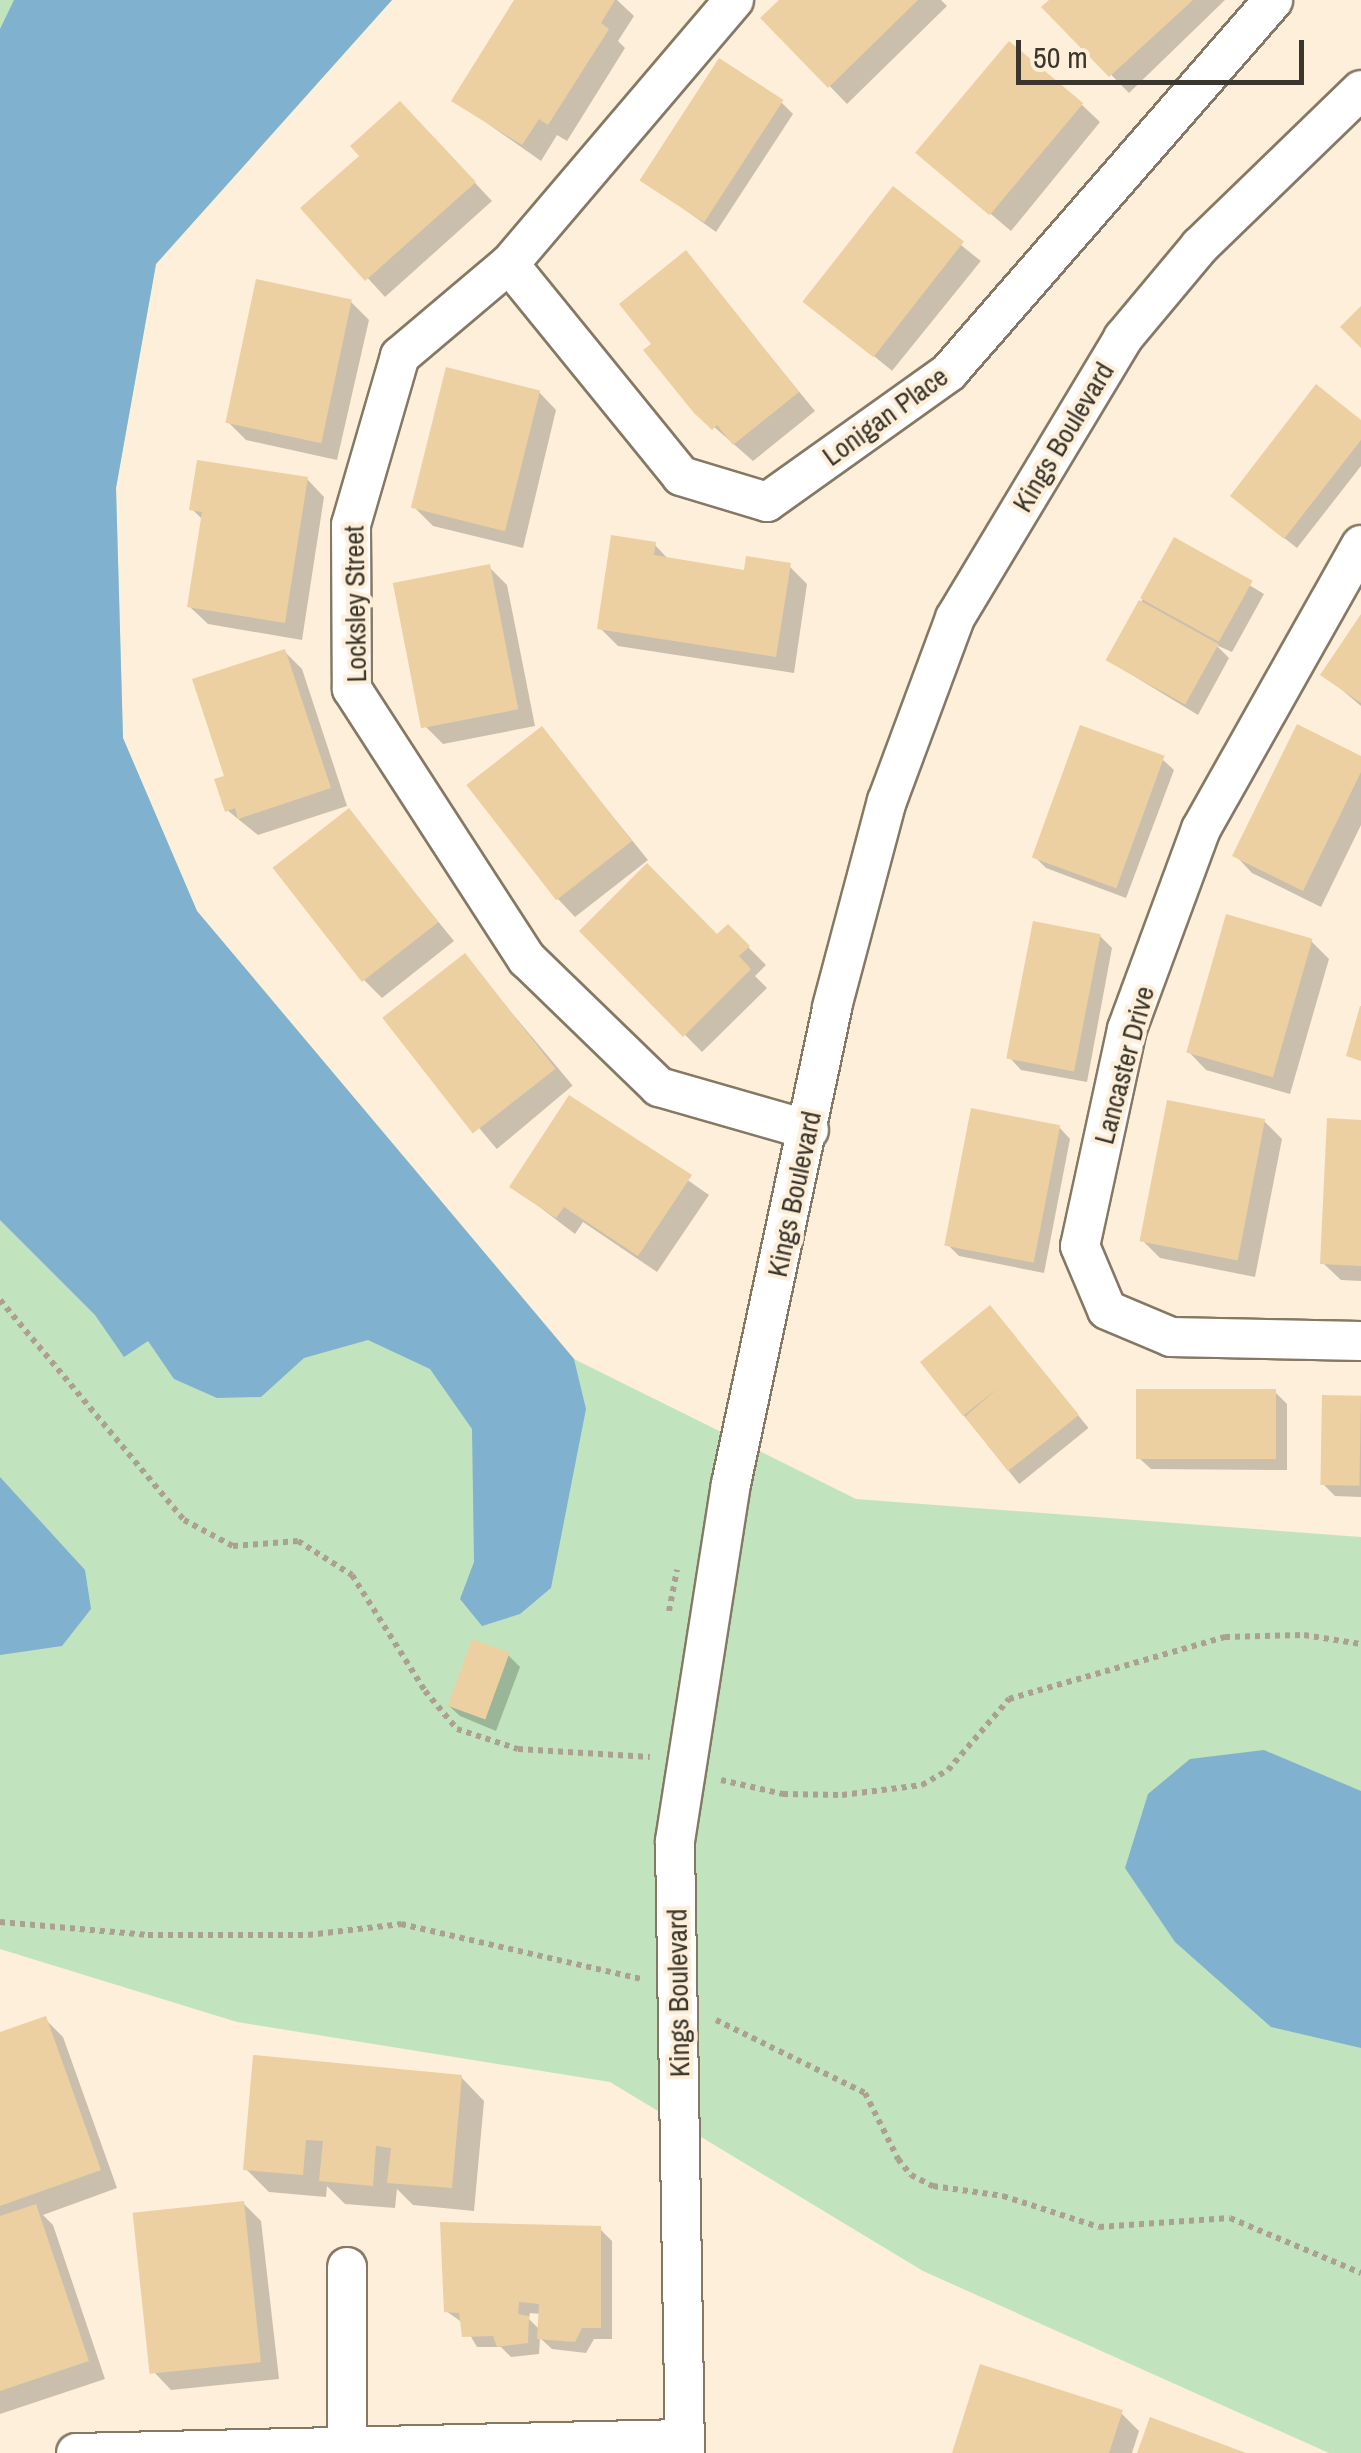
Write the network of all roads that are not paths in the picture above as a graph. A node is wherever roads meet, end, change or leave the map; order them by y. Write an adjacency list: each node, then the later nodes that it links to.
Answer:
1 (734, 0): 4 (street, Locksley Street)
2 (1273, 0): 4 (street, Lonigan Place)
3 (1361, 90): 6 (street, Kings Boulevard)
4 (509, 264): 6 (street, Locksley Street)
5 (1361, 545): 7 (street, Lancaster Drive)
6 (808, 1130): 10 (street, Kings Boulevard)
7 (1361, 1340)
8 (347, 2266): 9 (street)
9 (347, 2444): 10 (street); 11 (street)
10 (685, 2446)
11 (76, 2453)

